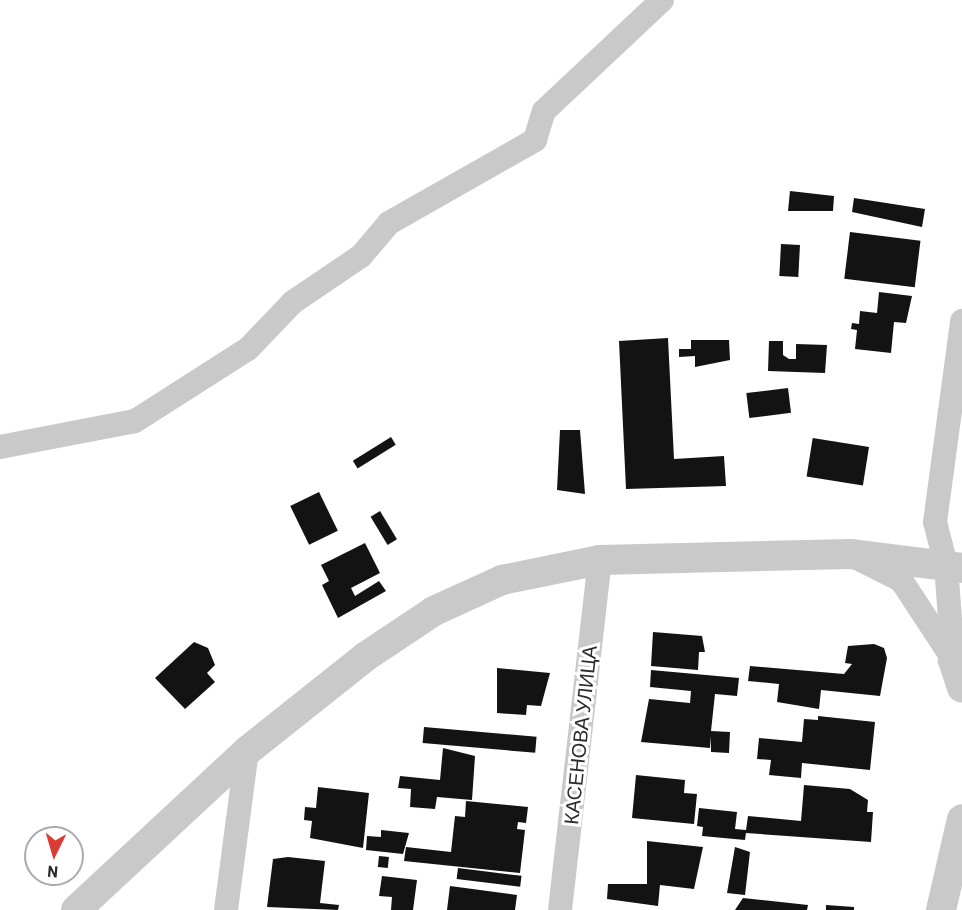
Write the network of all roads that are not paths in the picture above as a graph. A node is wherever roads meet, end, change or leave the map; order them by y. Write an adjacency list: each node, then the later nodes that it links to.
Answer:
1 (662, 0): 3 (street)
2 (962, 321): 6 (street)
3 (0, 447)
4 (850, 554): 5 (street); 6 (street); 7 (street)
5 (600, 560): 8 (street); 12 (street, КАСЕНОВА УЛИЦА)
6 (954, 567): 7 (street)
7 (959, 665)
8 (247, 751): 10 (street); 11 (street)
9 (962, 819): 13 (street)
10 (76, 910)
11 (226, 910)
12 (560, 910)
13 (940, 910)

